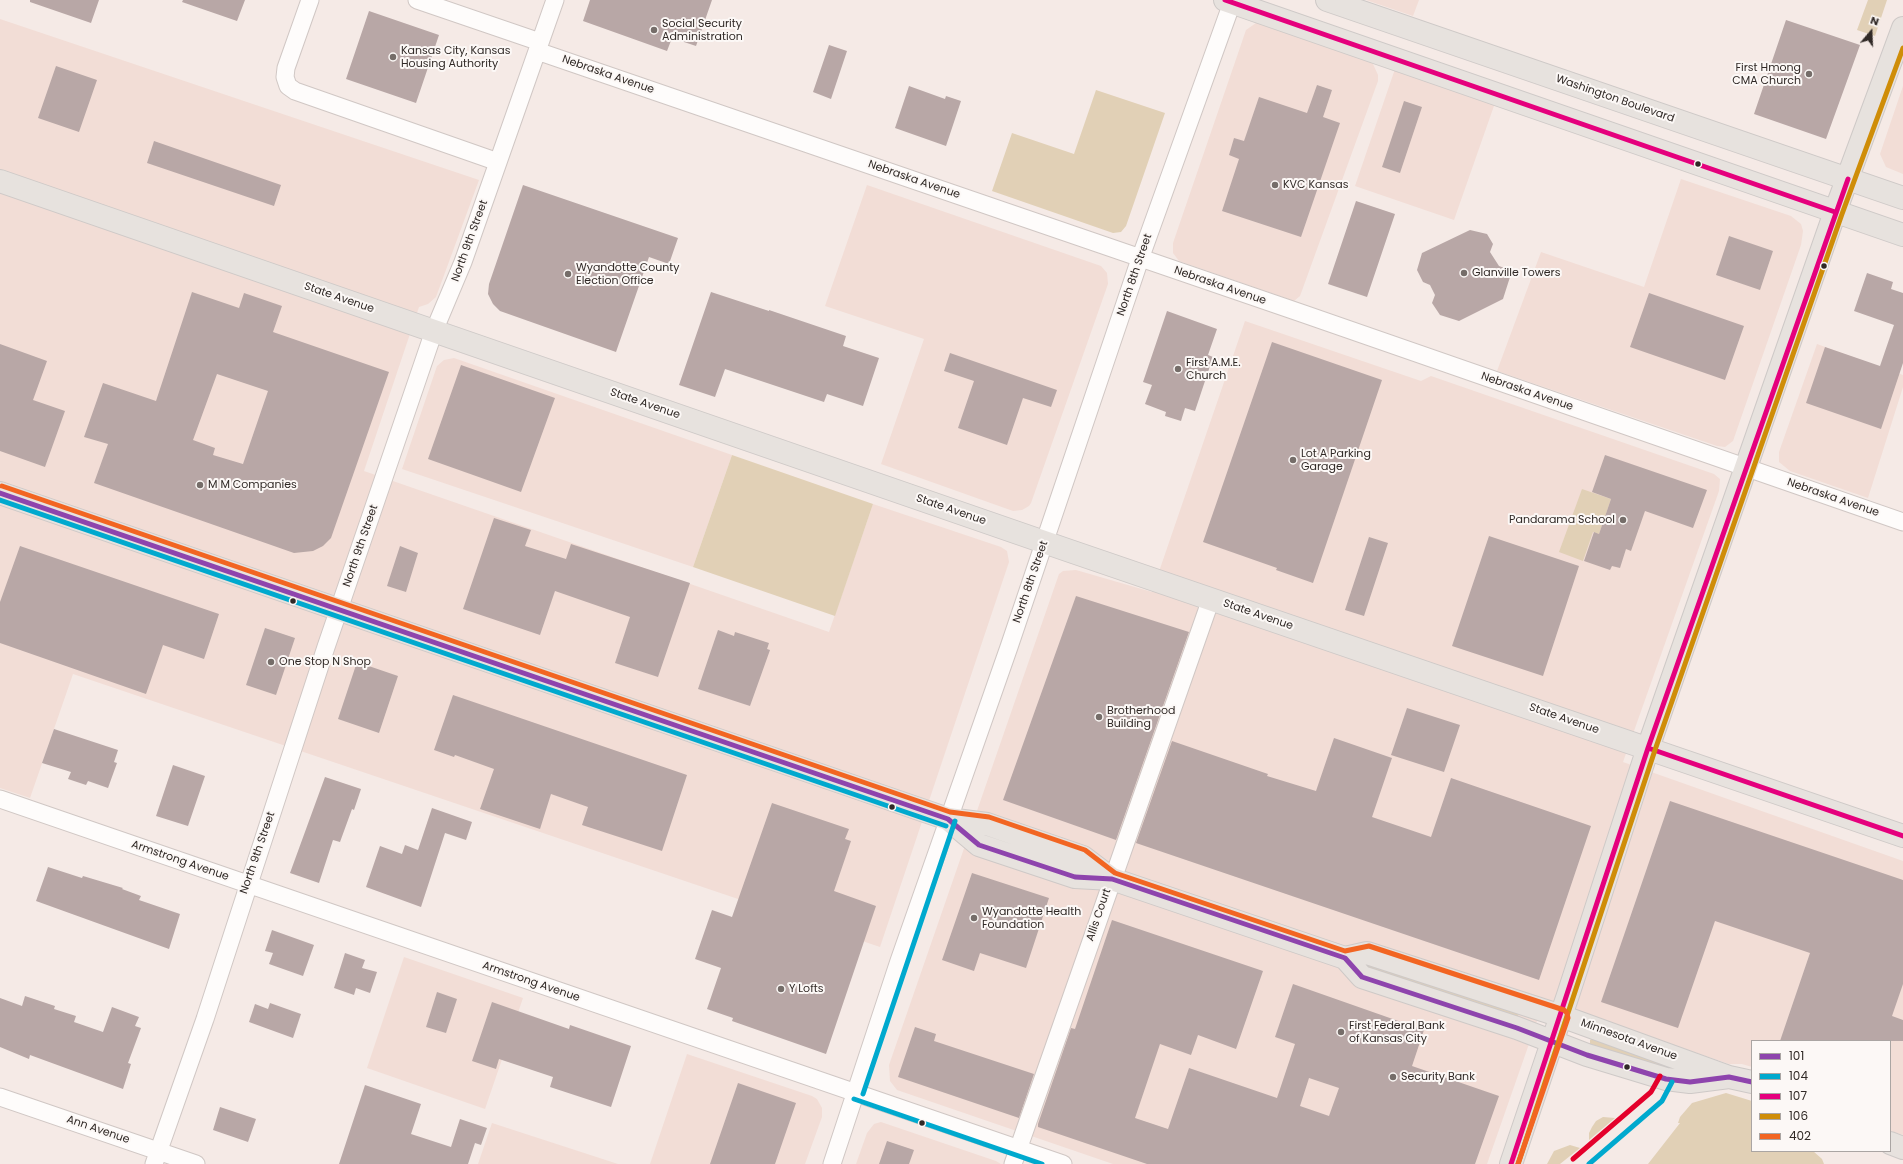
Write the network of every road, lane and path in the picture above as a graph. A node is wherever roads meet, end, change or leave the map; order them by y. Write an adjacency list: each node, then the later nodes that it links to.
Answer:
1 (310, 0): 8 (street)
2 (417, 0): 7 (street, Nebraska Avenue)
3 (555, 0): 7 (street, North 9th Street)
4 (1327, 0): 9 (main road, Washington Boulevard)
5 (1230, 1): 12 (main road); 14 (street, North 8th Street)
6 (1903, 28): 9 (main road)
7 (539, 47): 8 (street, North 9th Street); 14 (street, Nebraska Avenue)
8 (498, 162): 15 (street, North 9th Street)
9 (1848, 179): 11 (main road, Washington Boulevard); 12 (main road)
10 (0, 181): 15 (main road, State Avenue)
11 (1903, 198)
12 (1835, 212): 13 (main road); 16 (main road)
13 (1903, 235)
14 (1140, 259): 16 (street, Nebraska Avenue); 19 (street, North 8th Street)
15 (434, 331): 19 (main road, State Avenue); 21 (street, North 9th Street)
16 (1746, 468): 18 (street, Nebraska Avenue); 22 (main road)
17 (0, 493): 21 (main road, Minnesota Avenue)
18 (1903, 522)
19 (1044, 542): 20 (main road, State Avenue); 24 (street, North 8th Street)
20 (1211, 599): 22 (main road, State Avenue); 26 (street, Allis Court)
21 (339, 609): 24 (main road, Minnesota Avenue); 27 (street, North 9th Street)
22 (1648, 748): 25 (main road, State Avenue); 29 (main road)
23 (0, 799): 27 (street, Armstrong Avenue)
24 (948, 819): 26 (main road, Minnesota Avenue); 33 (street, North 8th Street)
25 (1903, 836)
26 (1112, 880): 28 (main road, Minnesota Avenue); 37 (street, Allis Court)
27 (248, 884): 33 (street, Armstrong Avenue); 38 (street, North 9th Street)
28 (1344, 958): 29 (main road, Minnesota Avenue); 30 (main road, Minnesota Avenue)
29 (1561, 1016): 30 (main road); 31 (main road, Minnesota Avenue)
30 (1553, 1042): 31 (main road, Minnesota Avenue); 42 (main road)
31 (1729, 1077): 32 (main road, Minnesota Avenue)
32 (1751, 1082)
33 (856, 1092): 37 (street, Armstrong Avenue); 40 (street, North 8th Street)
34 (0, 1097): 38 (street, Ann Avenue)
35 (1891, 1143): 36 (main road)
36 (1903, 1148)
37 (1015, 1156): 41 (street, Armstrong Avenue)
38 (157, 1158): 39 (street, Ann Avenue)
39 (196, 1164)
40 (832, 1164)
41 (1063, 1164)
42 (1511, 1164)

